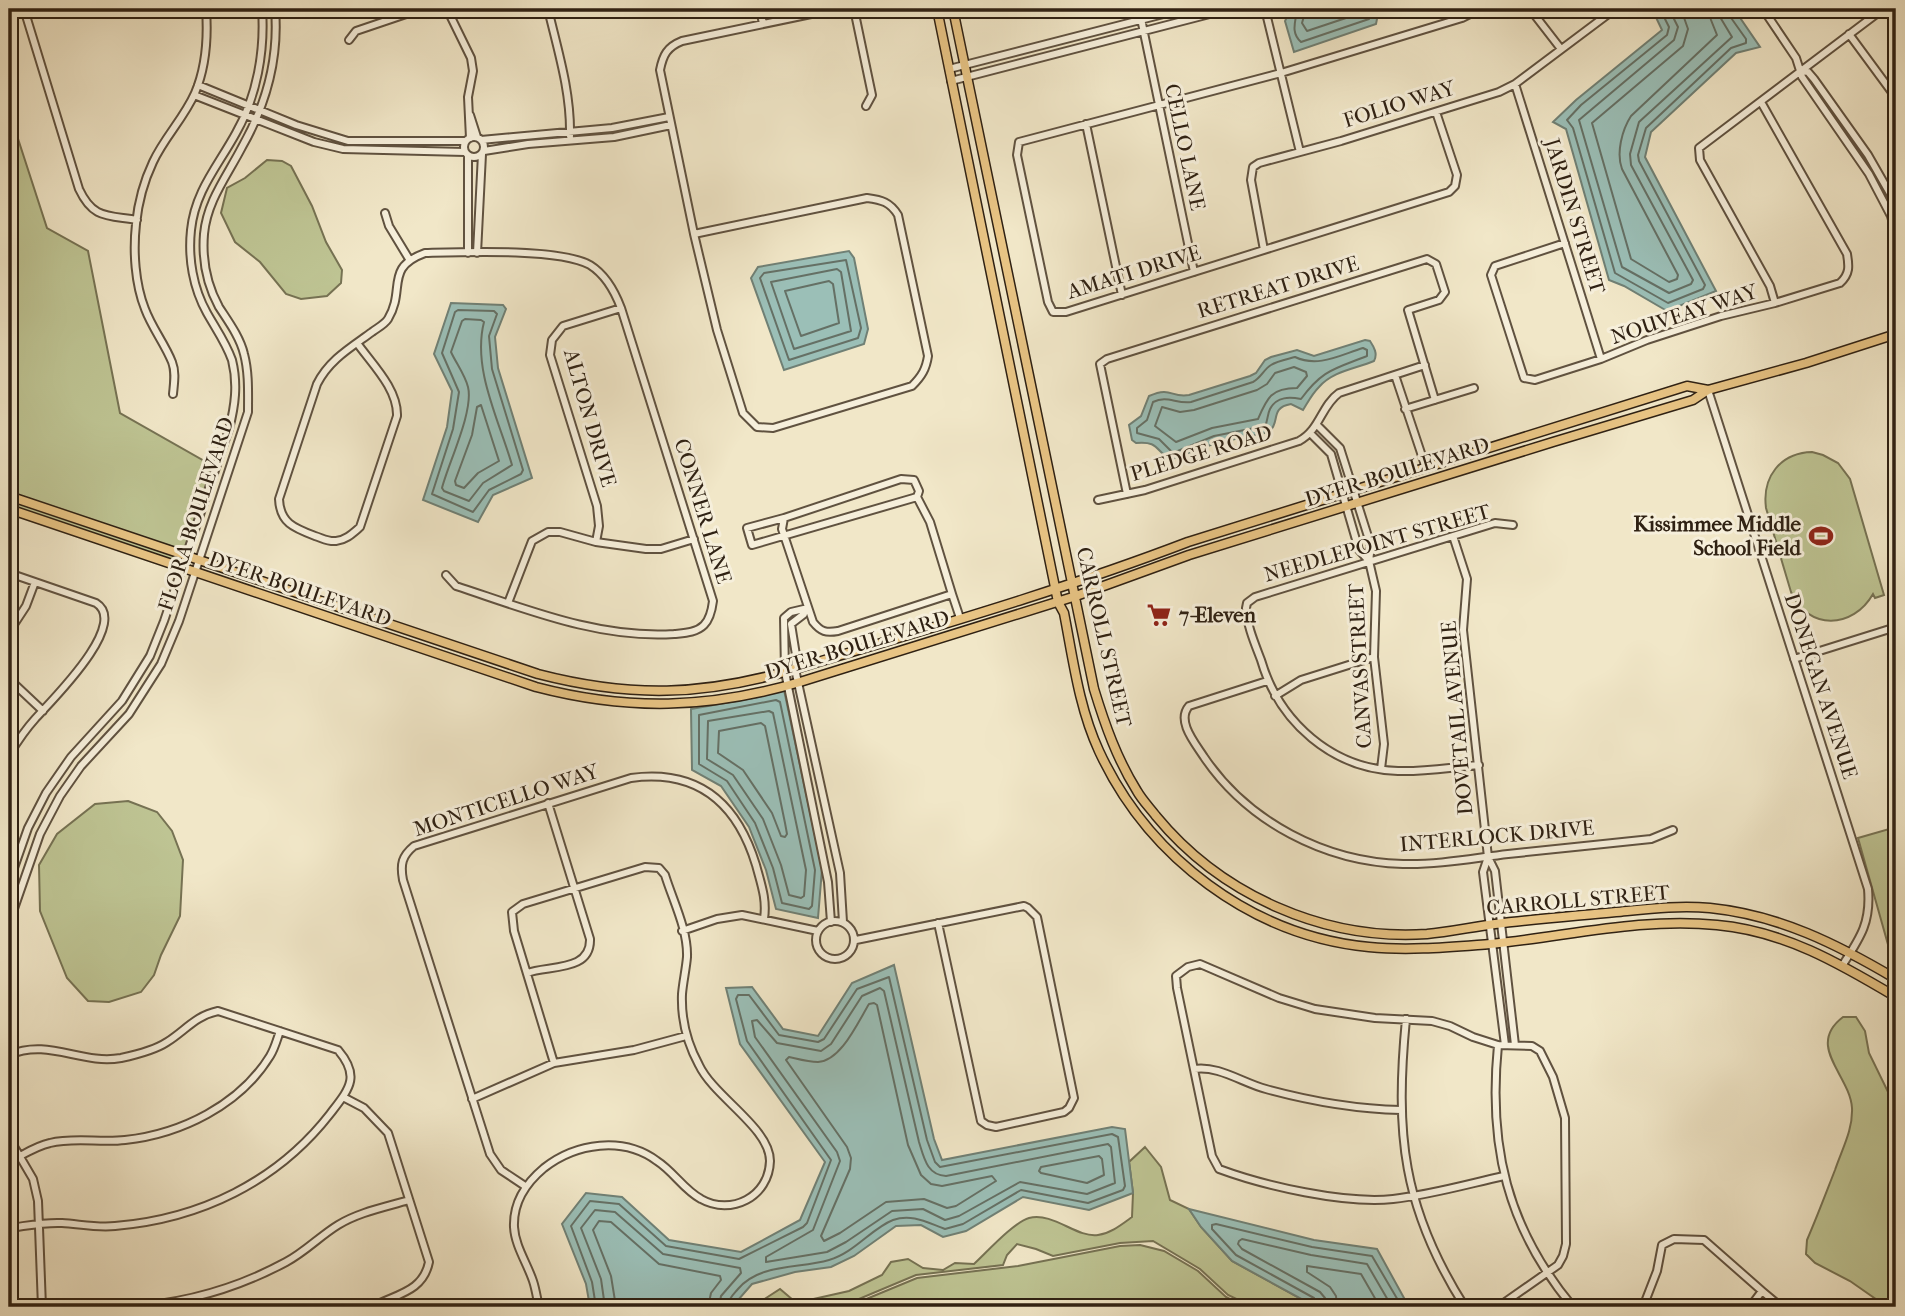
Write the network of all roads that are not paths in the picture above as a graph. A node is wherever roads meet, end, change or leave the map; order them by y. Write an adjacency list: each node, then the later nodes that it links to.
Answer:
1 (24, 9): 63 (street)
2 (206, 9): 36 (street)
3 (262, 9): 42 (street, FLORA BOULEVARD)
4 (275, 9): 45 (street, FLORA BOULEVARD)
5 (421, 9): 27 (street)
6 (447, 9): 54 (street)
7 (548, 9): 52 (street)
8 (760, 9): 24 (street)
9 (835, 9): 24 (street)
10 (854, 9): 44 (street)
11 (937, 9): 30 (main road, CARROLL STREET)
12 (953, 9): 29 (main road, CARROLL STREET)
13 (1139, 9): 23 (street, CELLO LANE)
14 (1183, 9): 23 (street)
15 (1228, 9): 25 (street)
16 (1256, 9): 17 (street)
17 (1265, 9): 32 (street)
18 (1480, 9): 32 (street, AMATI DRIVE)
19 (1530, 9): 28 (street)
20 (1615, 9): 28 (street, FOLIO WAY)
21 (1763, 9): 31 (street)
22 (1883, 9): 26 (street)
23 (1141, 20): 25 (street, CELLO LANE); 29 (street)
24 (763, 24): 49 (street)
25 (1143, 30): 33 (street); 43 (street, CELLO LANE)
26 (1849, 34): 31 (street); 37 (street)
27 (349, 40)
28 (1561, 49): 35 (street, FOLIO WAY)
29 (964, 65): 30 (street); 33 (main road, CARROLL STREET)
30 (949, 69): 34 (main road, CARROLL STREET)
31 (1802, 71): 40 (street); 61 (street); 65 (street)
32 (1281, 73): 43 (street, AMATI DRIVE); 59 (street)
33 (967, 78): 34 (street); 111 (main road, CARROLL STREET)
34 (951, 81): 112 (main road, CARROLL STREET)
35 (1516, 84): 46 (street, FOLIO WAY); 66 (street, JARDIN STREET)
36 (198, 85): 38 (street); 39 (street)
37 (1896, 92)
38 (220, 93): 41 (street); 42 (street)
39 (194, 95): 41 (street); 63 (street)
40 (1761, 102): 73 (street); 73 (street, NOUVEAY WAY)
41 (216, 104): 47 (street)
42 (249, 105): 45 (street); 47 (street, FLORA BOULEVARD)
43 (1158, 105): 50 (street, AMATI DRIVE); 71 (street, CELLO LANE)
44 (866, 106)
45 (260, 110): 48 (street, FLORA BOULEVARD); 51 (street)
46 (1436, 111): 59 (street, FOLIO WAY); 67 (street, AMATI DRIVE)
47 (244, 116): 48 (street); 103 (street, FLORA BOULEVARD)
48 (256, 120): 53 (street); 104 (street, FLORA BOULEVARD)
49 (670, 121): 52 (street); 56 (street); 64 (street)
50 (1086, 124): 72 (street); 72 (street, AMATI DRIVE)
51 (296, 125): 53 (street); 55 (street)
52 (570, 132): 54 (street); 56 (street)
53 (292, 134): 57 (street)
54 (473, 139): 55 (street); 58 (street); 60 (street)
55 (381, 141): 57 (street)
56 (570, 141): 58 (street)
57 (380, 150): 60 (street)
58 (483, 152): 60 (street); 69 (street)
59 (1300, 152): 67 (street, FOLIO WAY)
60 (466, 154): 68 (street)
61 (1896, 204)
62 (385, 213): 70 (street)
63 (137, 220): 82 (street)
64 (694, 234): 64 (street)
65 (1896, 235)
66 (1565, 243): 77 (street, JARDIN STREET); 77 (street, NOUVEAY WAY)
67 (1264, 250): 71 (street, AMATI DRIVE)
68 (468, 253): 69 (street, CONNER LANE); 70 (street, CONNER LANE)
69 (477, 253): 74 (street, CONNER LANE)
70 (409, 259): 76 (street)
71 (1194, 272): 72 (street, AMATI DRIVE)
72 (1122, 295)
73 (1775, 303): 77 (street, NOUVEAY WAY)
74 (621, 308): 101 (street, CONNER LANE); 102 (street, ALTON DRIVE)
75 (1896, 334): 81 (main road, DYER BOULEVARD)
76 (357, 343): 76 (street)
77 (1601, 359)
78 (1425, 365): 79 (street); 83 (street, RETREAT DRIVE); 89 (street, RETREAT DRIVE)
79 (1395, 375): 84 (street); 85 (street)
80 (1474, 388): 83 (street)
81 (1708, 390): 87 (main road, DYER BOULEVARD); 94 (main road, DYER BOULEVARD); 124 (street, DONEGAN AVENUE)
82 (173, 394)
83 (1435, 400): 84 (street)
84 (1405, 409): 87 (street)
85 (1317, 425): 86 (street); 88 (street)
86 (1311, 434): 89 (street, PLEDGE ROAD); 90 (street)
87 (1426, 468): 88 (main road, DYER BOULEVARD)
88 (1354, 491): 90 (main road, DYER BOULEVARD); 94 (street)
89 (1127, 494): 93 (street, PLEDGE ROAD)
90 (1343, 494): 95 (street); 111 (main road, DYER BOULEVARD)
91 (9, 496): 103 (main road, DYER BOULEVARD)
92 (917, 497): 97 (street); 99 (street); 113 (street)
93 (1098, 500)
94 (1358, 502): 95 (main road, DYER BOULEVARD); 105 (street, CANVAS STREET)
95 (1346, 506): 105 (street, CANVAS STREET); 114 (main road, DYER BOULEVARD)
96 (9, 509): 106 (main road, DYER BOULEVARD)
97 (784, 518): 99 (street); 99 (street)
98 (1513, 525): 100 (street, NEEDLEPOINT STREET)
99 (785, 536): 117 (street)
100 (1453, 536): 105 (street, NEEDLEPOINT STREET); 136 (street, DOVETAIL AVENUE)
101 (694, 539): 102 (street); 116 (street, CONNER LANE)
102 (596, 542): 116 (street)
103 (186, 556): 104 (main road, DYER BOULEVARD); 106 (street, FLORA BOULEVARD)
104 (198, 560): 107 (street, FLORA BOULEVARD); 121 (main road, DYER BOULEVARD)
105 (1369, 561): 123 (street, CANVAS STREET); 128 (street, NEEDLEPOINT STREET)
106 (182, 568): 107 (main road, DYER BOULEVARD); 145 (street, FLORA BOULEVARD)
107 (194, 572): 122 (main road, DYER BOULEVARD); 146 (street, FLORA BOULEVARD)
108 (9, 573): 110 (street)
109 (446, 575): 116 (street, CONNER LANE)
110 (35, 582): 120 (street); 132 (street)
111 (1072, 582): 112 (main road, DYER BOULEVARD); 114 (main road, CARROLL STREET)
112 (1055, 589): 115 (main road, CARROLL STREET); 118 (main road, DYER BOULEVARD)
113 (953, 594): 117 (street); 118 (street)
114 (1076, 596): 115 (main road, DYER BOULEVARD); 138 (main road, CARROLL STREET)
115 (1058, 601): 129 (main road, DYER BOULEVARD); 139 (main road, CARROLL STREET)
116 (508, 603)
117 (806, 609): 125 (street); 126 (street)
118 (960, 618): 125 (main road, DYER BOULEVARD)
119 (1896, 627): 124 (street)
120 (9, 632)
121 (437, 640): 122 (main road); 126 (main road, DYER BOULEVARD)
122 (412, 645): 130 (main road, DYER BOULEVARD)
123 (1374, 657): 131 (street); 137 (street, CANVAS STREET)
124 (1794, 659): 160 (street, DONEGAN AVENUE)
125 (795, 669): 126 (main road, DYER BOULEVARD); 129 (street)
126 (785, 672): 130 (street)
127 (9, 679): 132 (street)
128 (1267, 681): 131 (street, NEEDLEPOINT STREET); 144 (street, INTERLOCK DRIVE)
129 (800, 682): 130 (main road, DYER BOULEVARD); 133 (street)
130 (789, 685): 134 (street)
131 (1275, 696): 137 (street, NEEDLEPOINT STREET)
132 (43, 711): 135 (street)
133 (814, 750): 134 (street); 142 (street)
134 (801, 752): 143 (street)
135 (9, 755)
136 (1479, 765): 137 (street, NEEDLEPOINT STREET); 144 (street, DOVETAIL AVENUE)
137 (1381, 769)
138 (1138, 793): 139 (main road); 154 (main road, CARROLL STREET)
139 (1126, 800): 159 (main road, CARROLL STREET)
140 (548, 803): 147 (street); 148 (street, MONTICELLO WAY); 174 (street, MONTICELLO WAY)
141 (1673, 830): 144 (street, INTERLOCK DRIVE)
142 (832, 838): 143 (street); 150 (street)
143 (819, 839): 149 (street)
144 (1488, 857): 153 (street, DOVETAIL AVENUE); 154 (street, DOVETAIL AVENUE)
145 (9, 882): 146 (street)
146 (21, 887): 151 (street, FLORA BOULEVARD)
147 (574, 889): 155 (street); 162 (street); 162 (street)
148 (764, 919): 155 (street); 156 (street)
149 (831, 922): 150 (street); 156 (street)
150 (843, 922): 157 (street)
151 (9, 923)
152 (938, 923): 152 (street); 157 (street)
153 (1502, 924): 154 (main road, CARROLL STREET); 158 (street, DOVETAIL AVENUE); 160 (main road, CARROLL STREET)
154 (1490, 925): 159 (street, DOVETAIL AVENUE)
155 (682, 931): 167 (street)
156 (818, 931): 157 (street)
157 (856, 940)
158 (1503, 942): 159 (main road, CARROLL STREET); 161 (main road, CARROLL STREET); 169 (street, DOVETAIL AVENUE)
159 (1492, 944): 168 (street, DOVETAIL AVENUE)
160 (1851, 952): 161 (street, DONEGAN AVENUE); 163 (main road, CARROLL STREET)
161 (1842, 965): 164 (main road, CARROLL STREET)
162 (527, 973): 171 (street)
163 (1896, 979)
164 (1896, 997)
165 (1406, 1019): 168 (street); 172 (street); 175 (street)
166 (280, 1031): 170 (street); 173 (street); 177 (street)
167 (686, 1036): 171 (street); 179 (street)
168 (1501, 1045): 169 (street); 178 (street, DOVETAIL AVENUE)
169 (1515, 1045): 184 (street)
170 (9, 1055)
171 (554, 1063): 174 (street)
172 (1194, 1069): 175 (street); 180 (street)
173 (343, 1097): 181 (street); 182 (street)
174 (472, 1098): 179 (street, MONTICELLO WAY)
175 (1401, 1110): 180 (street)
176 (9, 1138): 177 (street)
177 (20, 1156): 182 (street)
178 (1504, 1176): 180 (street); 184 (street, DOVETAIL AVENUE)
179 (525, 1186): 189 (street)
180 (1413, 1196): 190 (street)
181 (409, 1199): 187 (street); 188 (street)
182 (39, 1224): 183 (street); 186 (street)
183 (9, 1228)
184 (1549, 1272): 191 (street); 192 (street, DOVETAIL AVENUE)
185 (1762, 1291): 193 (street); 194 (street); 195 (street)
186 (42, 1307)
187 (126, 1307)
188 (372, 1307)
189 (539, 1307)
190 (1465, 1307)
191 (1498, 1307)
192 (1573, 1307)
193 (1643, 1307)
194 (1750, 1307)
195 (1781, 1307)

